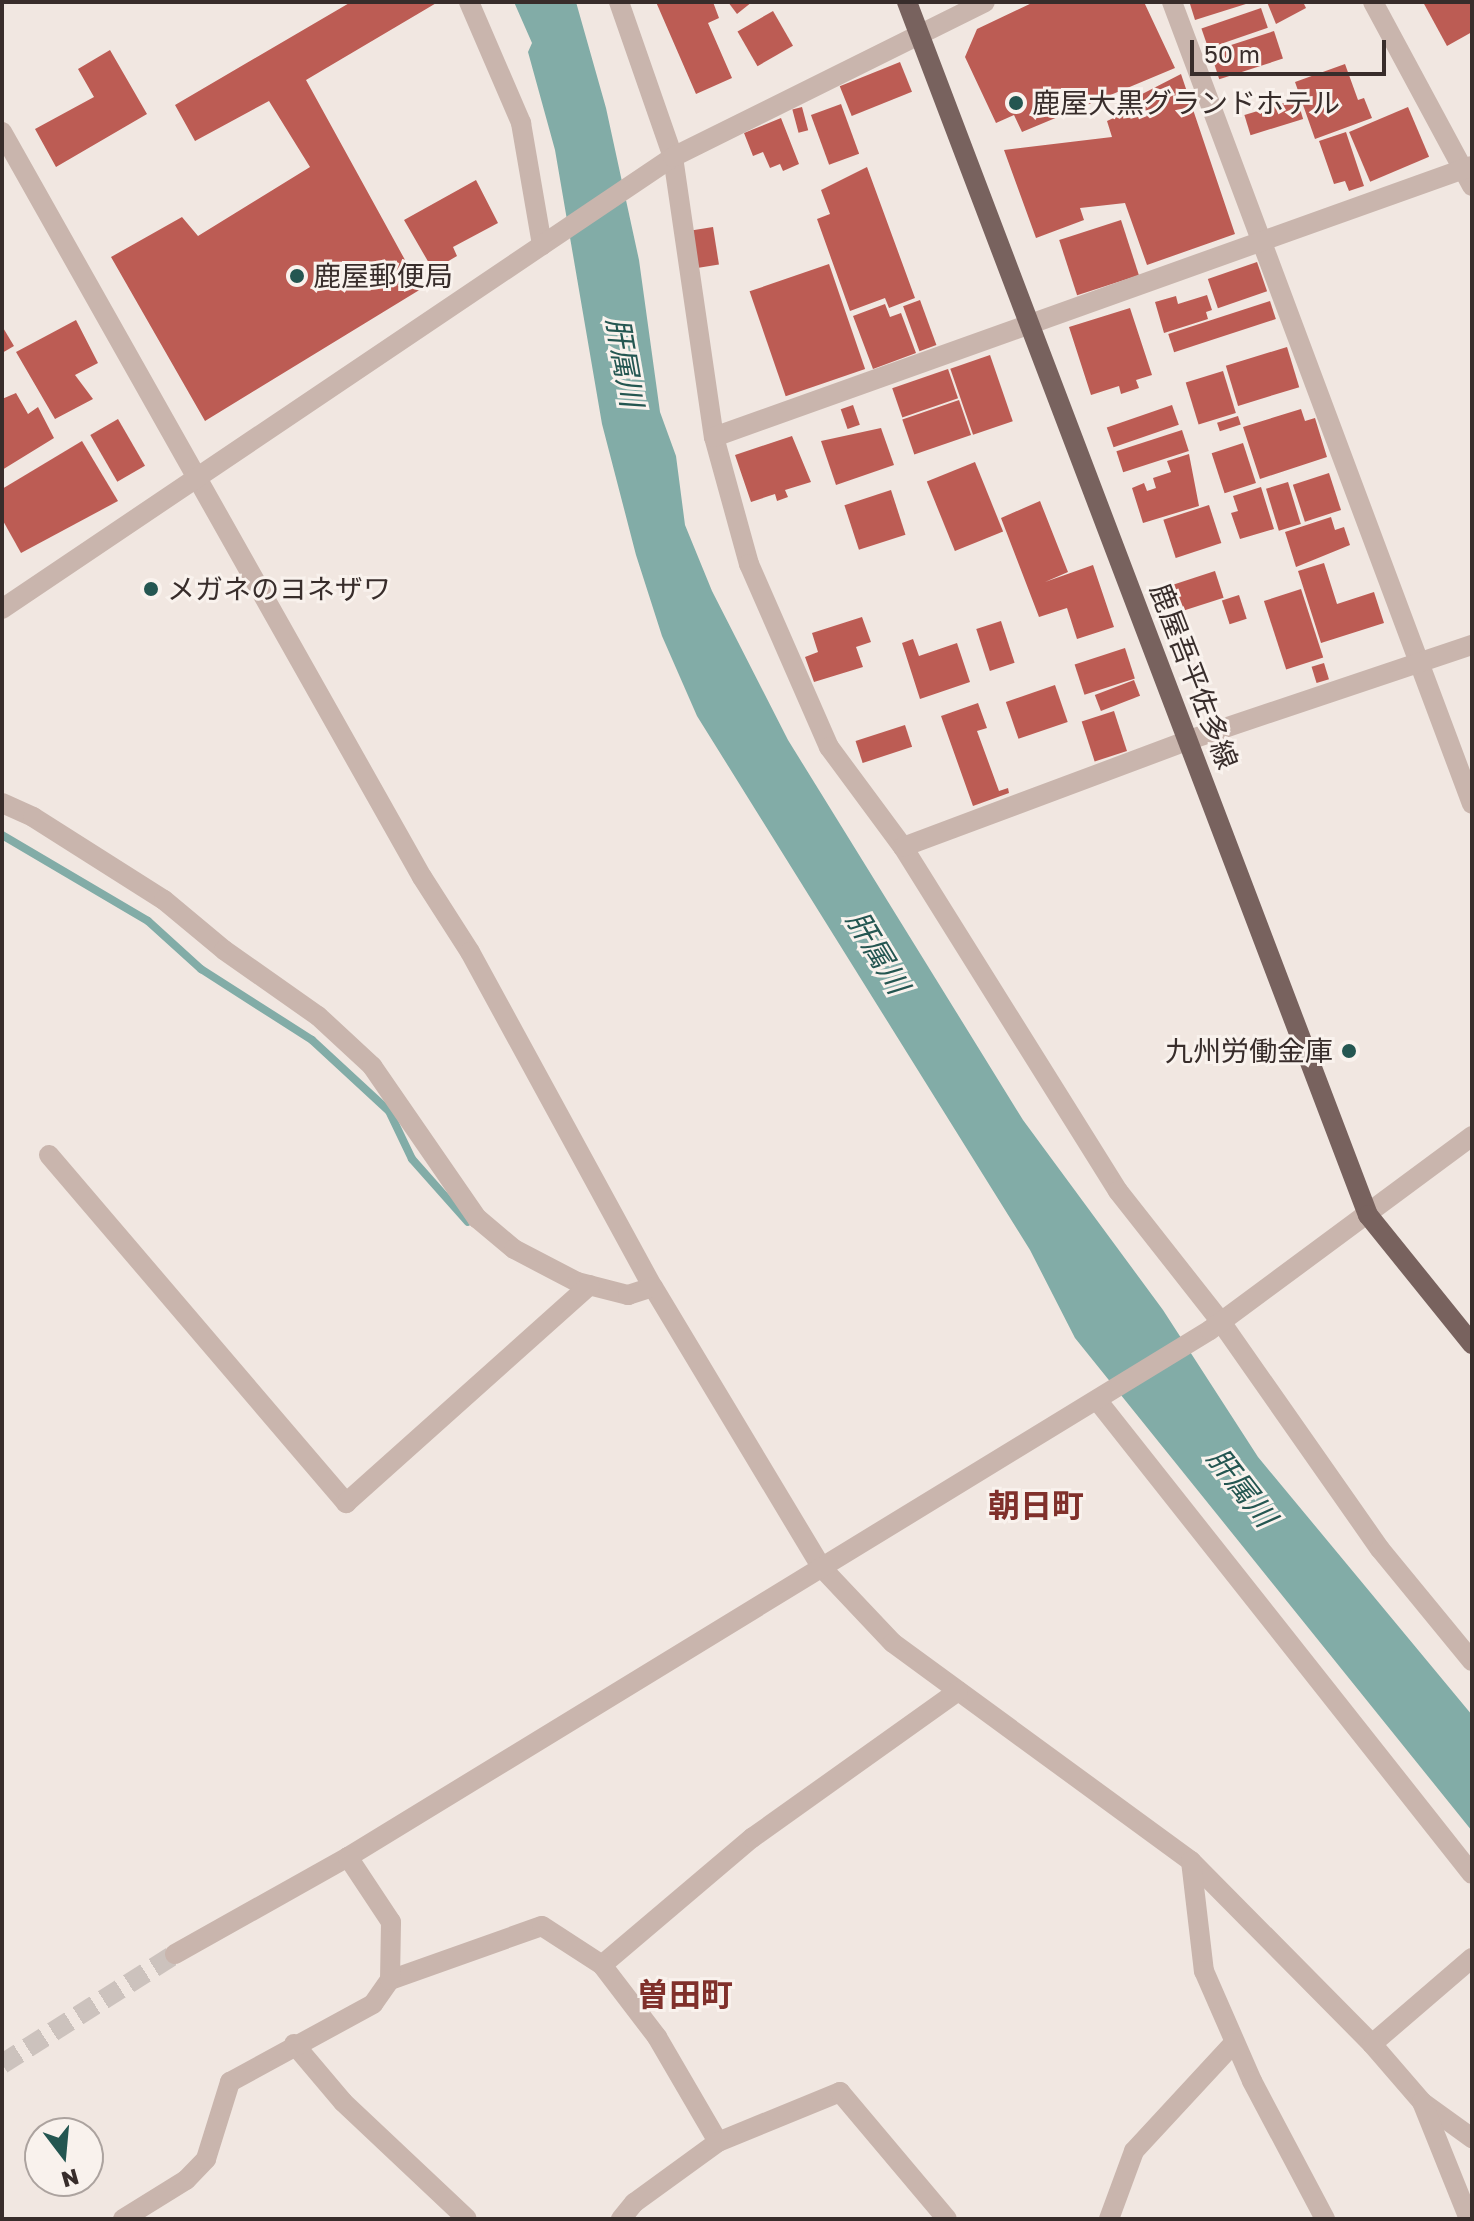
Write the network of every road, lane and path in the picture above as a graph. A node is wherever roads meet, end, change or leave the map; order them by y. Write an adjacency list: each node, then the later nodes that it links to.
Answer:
1 (469, 2): 11 (street)
2 (619, 2): 9 (street)
3 (907, 2): 7 (main road, 鹿屋吾平佐多線)
4 (985, 2): 7 (street)
5 (1172, 2): 12 (street)
6 (1373, 2): 10 (street)
7 (921, 31): 9 (street); 13 (main road, 鹿屋吾平佐多線)
8 (2, 132): 15 (street)
9 (667, 161): 11 (street); 14 (street)
10 (1469, 174): 12 (street)
11 (550, 239): 15 (street)
12 (1260, 240): 13 (street); 18 (street)
13 (1032, 323): 14 (street); 19 (main road, 鹿屋吾平佐多線)
14 (714, 437): 22 (street)
15 (196, 475): 16 (street); 27 (street)
16 (2, 609)
17 (1472, 645): 18 (street)
18 (1423, 662): 19 (street); 21 (street)
19 (1189, 740): 22 (street); 25 (main road, 鹿屋吾平佐多線)
20 (2, 803): 26 (street)
21 (1472, 804)
22 (903, 847): 28 (street)
23 (1472, 1136): 25 (street)
24 (49, 1155): 26 (street)
25 (1368, 1215): 28 (street); 29 (main road, 鹿屋吾平佐多線)
26 (590, 1285): 27 (street)
27 (653, 1287): 31 (street)
28 (1216, 1326): 30 (street); 32 (street)
29 (1472, 1344)
30 (1105, 1395): 31 (street); 36 (street)
31 (822, 1568): 33 (street); 34 (street)
32 (1472, 1661)
33 (958, 1691): 35 (street); 39 (street)
34 (348, 1857): 37 (street); 40 (street)
35 (1191, 1861): 41 (street); 43 (street)
36 (1472, 1874)
37 (175, 1954)
38 (1472, 1958): 43 (street)
39 (602, 1965): 40 (street); 46 (street)
40 (390, 1980): 42 (street)
41 (1234, 2043): 51 (street); 52 (street)
42 (294, 2044): 47 (street); 48 (street)
43 (1372, 2044): 44 (street)
44 (1422, 2102): 45 (street); 53 (street)
45 (1472, 2138)
46 (718, 2142): 49 (street); 50 (street)
47 (123, 2219)
48 (467, 2219)
49 (621, 2219)
50 (947, 2219)
51 (1109, 2219)
52 (1325, 2219)
53 (1469, 2219)

